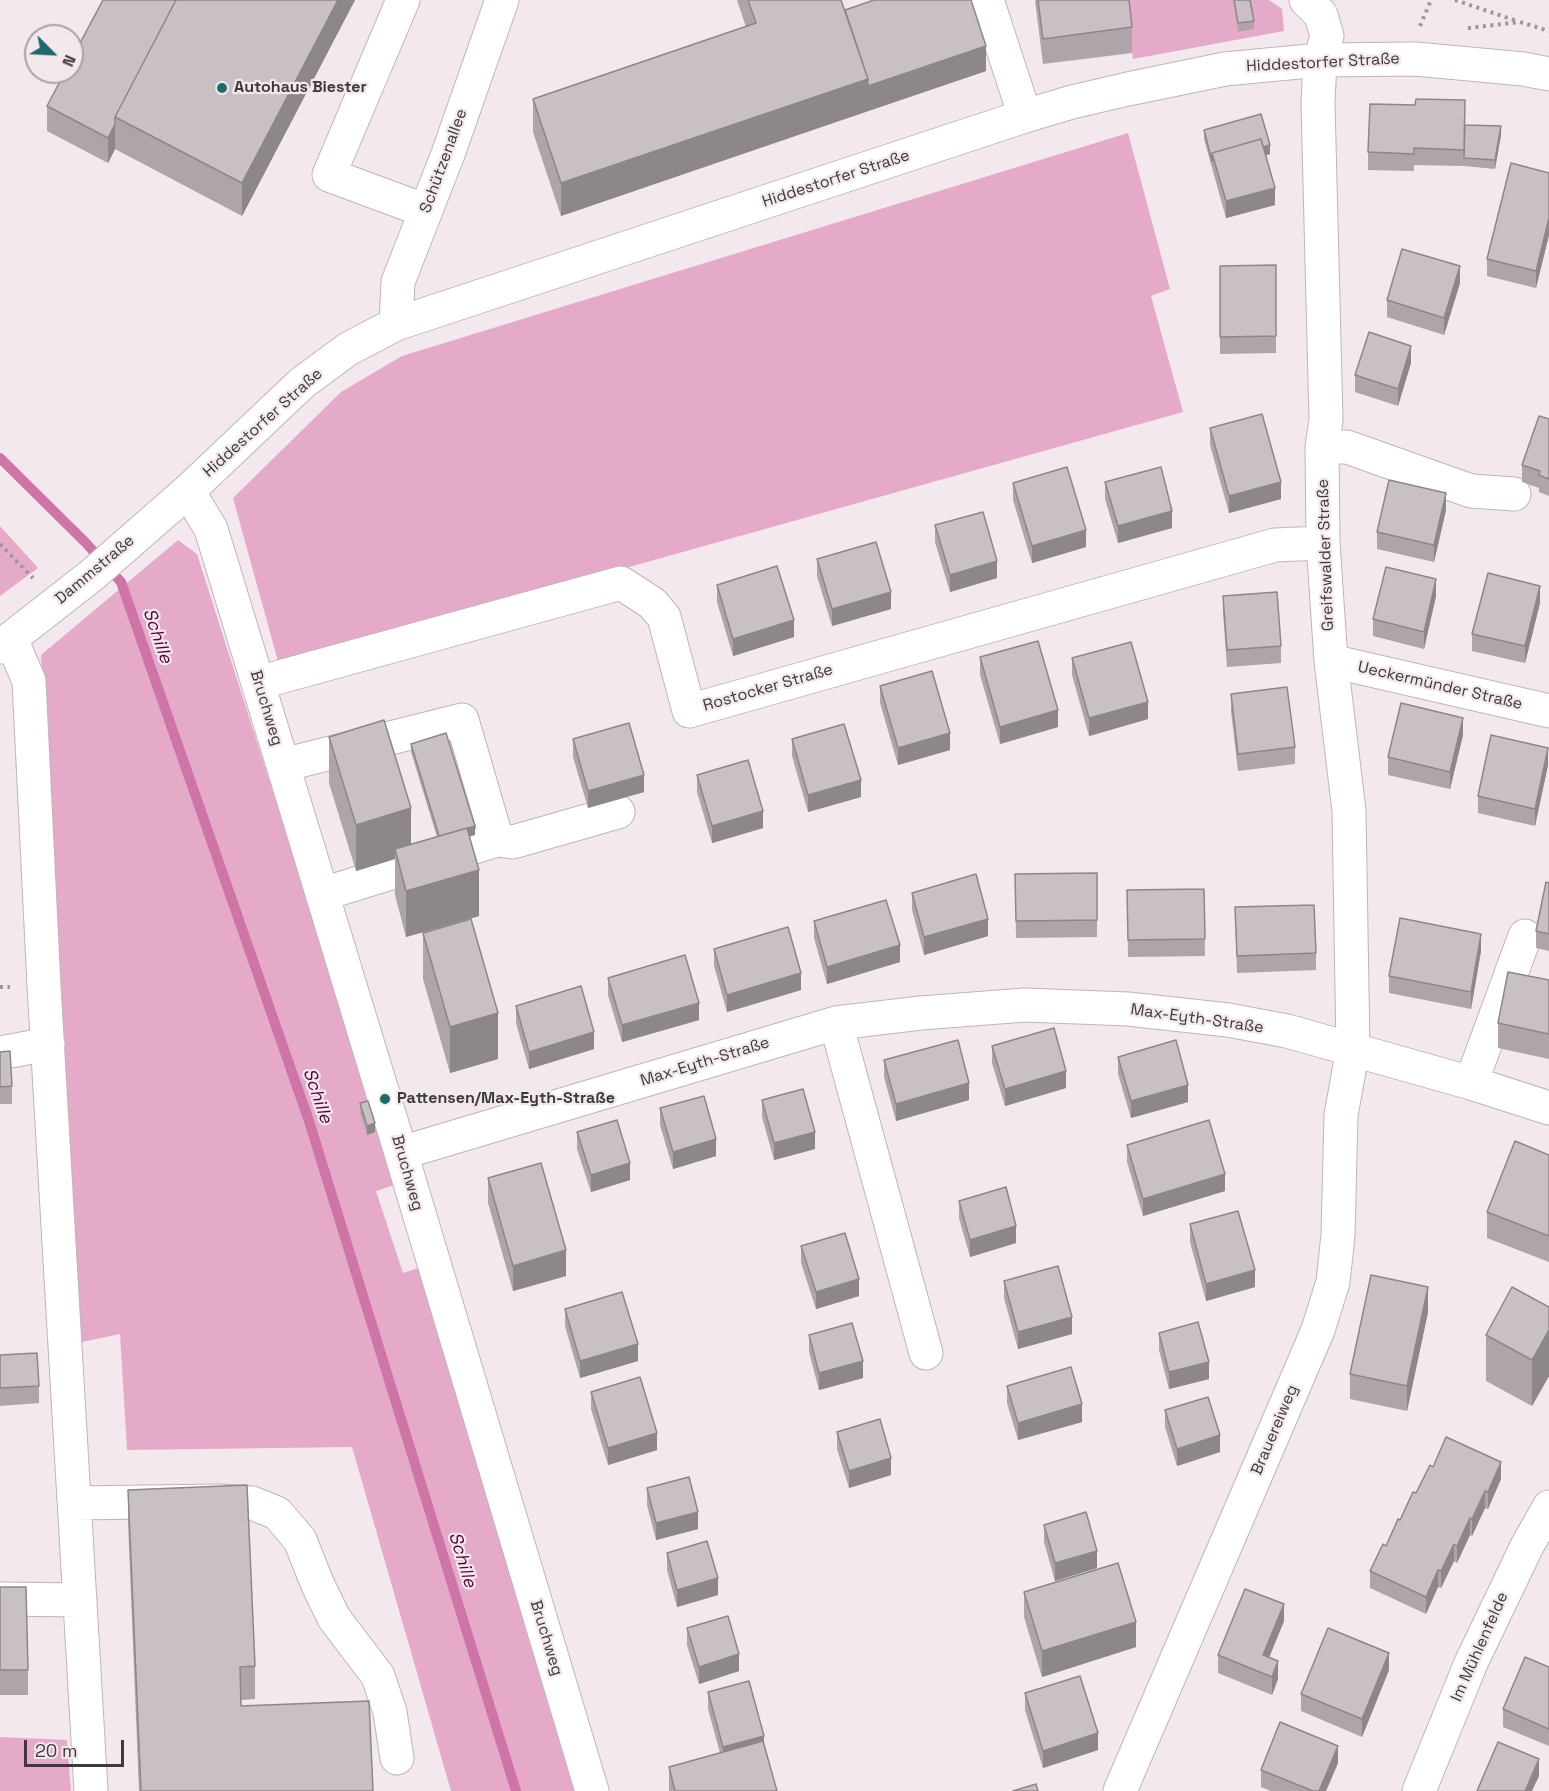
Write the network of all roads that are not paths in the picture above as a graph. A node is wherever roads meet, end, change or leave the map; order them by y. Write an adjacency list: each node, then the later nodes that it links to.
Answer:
1 (403, 0): 8 (street)
2 (502, 0): 8 (street, Schützenallee)
3 (987, 0): 7 (street)
4 (1306, 0): 5 (street, Greifswalder Straße)
5 (1320, 60): 6 (street, Hiddestorfer Straße); 7 (street, Hiddestorfer Straße); 10 (street, Greifswalder Straße)
6 (1549, 74)
7 (1025, 116): 9 (street, Hiddestorfer Straße)
8 (426, 211): 9 (street, Schützenallee)
9 (396, 324): 11 (street, Hiddestorfer Straße)
10 (1322, 447): 12 (street); 13 (street, Greifswalder Straße)
11 (188, 491): 14 (street, Dammstraße); 16 (street, Bruchweg)
12 (1514, 494)
13 (1323, 543): 15 (street, Greifswalder Straße); 16 (street, Rostocker Straße)
14 (5, 643): 24 (street)
15 (1331, 661): 17 (street, Ueckermünder Straße); 25 (street, Greifswalder Straße)
16 (258, 683): 18 (street, Bruchweg)
17 (1549, 711)
18 (283, 765): 20 (street); 21 (street, Bruchweg)
19 (618, 812): 20 (street)
20 (497, 840): 21 (street)
21 (322, 894): 29 (street, Bruchweg)
22 (1525, 936): 27 (street)
23 (836, 1023): 25 (street, Max-Eyth-Straße); 29 (street, Max-Eyth-Straße); 30 (street)
24 (48, 1044): 26 (street); 31 (street)
25 (1353, 1049): 27 (street, Max-Eyth-Straße); 38 (street, Brauereiweg)
26 (0, 1053)
27 (1471, 1083): 28 (street, Max-Eyth-Straße)
28 (1549, 1108)
29 (401, 1153): 37 (street, Bruchweg)
30 (926, 1353)
31 (75, 1503): 34 (street); 35 (street)
32 (1549, 1507): 39 (street, Im Mühlenfelde)
33 (0, 1599): 34 (street)
34 (80, 1600): 36 (street)
35 (397, 1758)
36 (91, 1791)
37 (592, 1791)
38 (1120, 1791)
39 (1419, 1791)

